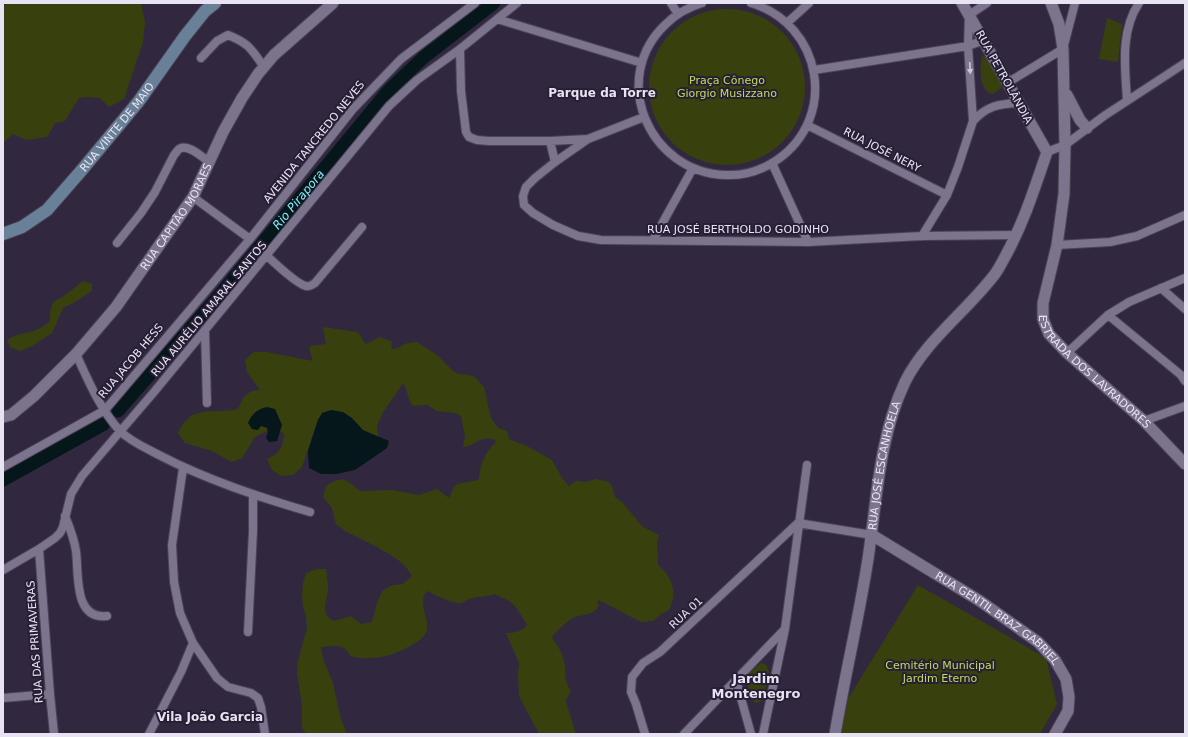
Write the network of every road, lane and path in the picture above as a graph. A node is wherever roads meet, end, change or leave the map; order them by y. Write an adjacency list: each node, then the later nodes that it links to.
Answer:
1 (216, 3): 47 (main road, RUA VINTE DE MAIO)
2 (333, 3): 25 (street, RUA CAPITÃO MORAES)
3 (475, 3): 50 (street, AVENIDA TANCREDO NEVES)
4 (518, 3): 16 (street, RUA AURÉLIO AMARAL SANTOS)
5 (671, 3): 14 (street)
6 (702, 3): 14 (street)
7 (751, 3): 17 (street)
8 (809, 3): 17 (street)
9 (962, 3): 15 (street, RUA PETROLÂNDIA)
10 (988, 3): 15 (street)
11 (1052, 3): 21 (street, ESTRADA DOS LAVRADORES)
12 (1075, 3): 21 (street)
13 (1139, 3): 29 (street)
14 (678, 14): 23 (street)
15 (969, 15): 18 (street, RUA PETROLÂNDIA); 19 (street)
16 (497, 19): 20 (street, RUA AURÉLIO AMARAL SANTOS); 23 (street)
17 (787, 23): 26 (street)
18 (984, 40): 19 (street); 27 (street, RUA PETROLÂNDIA)
19 (968, 46): 26 (street); 32 (street, one-way to 32)
20 (460, 49): 36 (street); 55 (street, RUA AURÉLIO AMARAL SANTOS)
21 (1063, 49): 27 (street); 28 (street, ESTRADA DOS LAVRADORES)
22 (200, 58): 25 (street)
23 (642, 63): 31 (street)
24 (1185, 63): 29 (street)
25 (264, 67): 39 (street, RUA CAPITÃO MORAES)
26 (814, 70): 33 (street)
27 (1007, 83): 30 (street, RUA PETROLÂNDIA)
28 (1065, 91): 34 (street); 37 (street, ESTRADA DOS LAVRADORES)
29 (1127, 100): 34 (street)
30 (1018, 103): 32 (street); 38 (street, RUA PETROLÂNDIA)
31 (644, 118): 35 (street); 42 (street)
32 (973, 121): 43 (street)
33 (807, 124): 41 (street); 43 (street, RUA JOSÉ NERY)
34 (1087, 128): 37 (street)
35 (588, 139): 36 (street); 40 (street)
36 (550, 141): 40 (street)
37 (1065, 145): 38 (street); 54 (street, ESTRADA DOS LAVRADORES)
38 (1047, 152): 48 (street, RUA JOSÉ ESCANHOELA)
39 (209, 162): 44 (street, RUA CAPITÃO MORAES); 53 (street)
40 (555, 162): 51 (street, RUA JOSÉ BERTHOLDO GODINHO)
41 (772, 163): 42 (street); 52 (street)
42 (693, 168): 51 (street)
43 (947, 195): 49 (street)
44 (193, 197): 50 (street); 62 (street, RUA CAPITÃO MORAES)
45 (1185, 215): 54 (street)
46 (362, 227): 55 (street)
47 (3, 234)
48 (1017, 234): 49 (street, RUA JOSÉ BERTHOLDO GODINHO); 78 (street, RUA JOSÉ ESCANHOELA)
49 (922, 236): 52 (street, RUA JOSÉ BERTHOLDO GODINHO)
50 (250, 239): 66 (street, RUA JACOB HESS)
51 (653, 240): 52 (street, RUA JOSÉ BERTHOLDO GODINHO)
52 (808, 242)
53 (117, 243)
54 (1057, 245): 61 (street, ESTRADA DOS LAVRADORES)
55 (267, 256): 60 (street, RUA AURÉLIO AMARAL SANTOS)
56 (1185, 278): 57 (street)
57 (1161, 288): 58 (street); 59 (street)
58 (1185, 309)
59 (1108, 315): 61 (street); 63 (street)
60 (205, 330): 64 (street); 69 (street, RUA AURÉLIO AMARAL SANTOS)
61 (1067, 353): 68 (street, ESTRADA DOS LAVRADORES)
62 (76, 354): 66 (street); 67 (street, RUA CAPITÃO MORAES)
63 (1185, 381)
64 (207, 403)
65 (1185, 406): 68 (street)
66 (104, 410): 69 (street); 72 (street, RUA JACOB HESS)
67 (3, 417)
68 (1144, 421): 70 (street, ESTRADA DOS LAVRADORES)
69 (121, 431): 73 (street); 76 (street, RUA AURÉLIO AMARAL SANTOS)
70 (1185, 464)
71 (807, 465): 77 (street)
72 (3, 467)
73 (183, 468): 74 (street); 84 (street)
74 (253, 494): 75 (street); 83 (street)
75 (310, 512)
76 (65, 516): 79 (street, RUA AURÉLIO AMARAL SANTOS); 81 (street)
77 (798, 524): 78 (street); 82 (street); 92 (street, RUA 01)
78 (872, 535): 95 (street, RUA JOSÉ ESCANHOELA); 96 (street, RUA GENTIL BRAZ GABRIEL)
79 (39, 549): 80 (street, RUA AURÉLIO AMARAL SANTOS); 86 (street, RUA DAS PRIMAVERAS)
80 (3, 570)
81 (107, 616)
82 (785, 629): 85 (street); 94 (street)
83 (248, 632)
84 (193, 643): 90 (street); 91 (street)
85 (736, 680): 88 (street); 93 (street)
86 (50, 694): 87 (street); 89 (street, RUA DAS PRIMAVERAS)
87 (3, 698)
88 (751, 733): 94 (street)
89 (54, 734)
90 (149, 734)
91 (264, 734)
92 (645, 734)
93 (684, 734)
94 (763, 734)
95 (835, 734)
96 (1055, 734)

